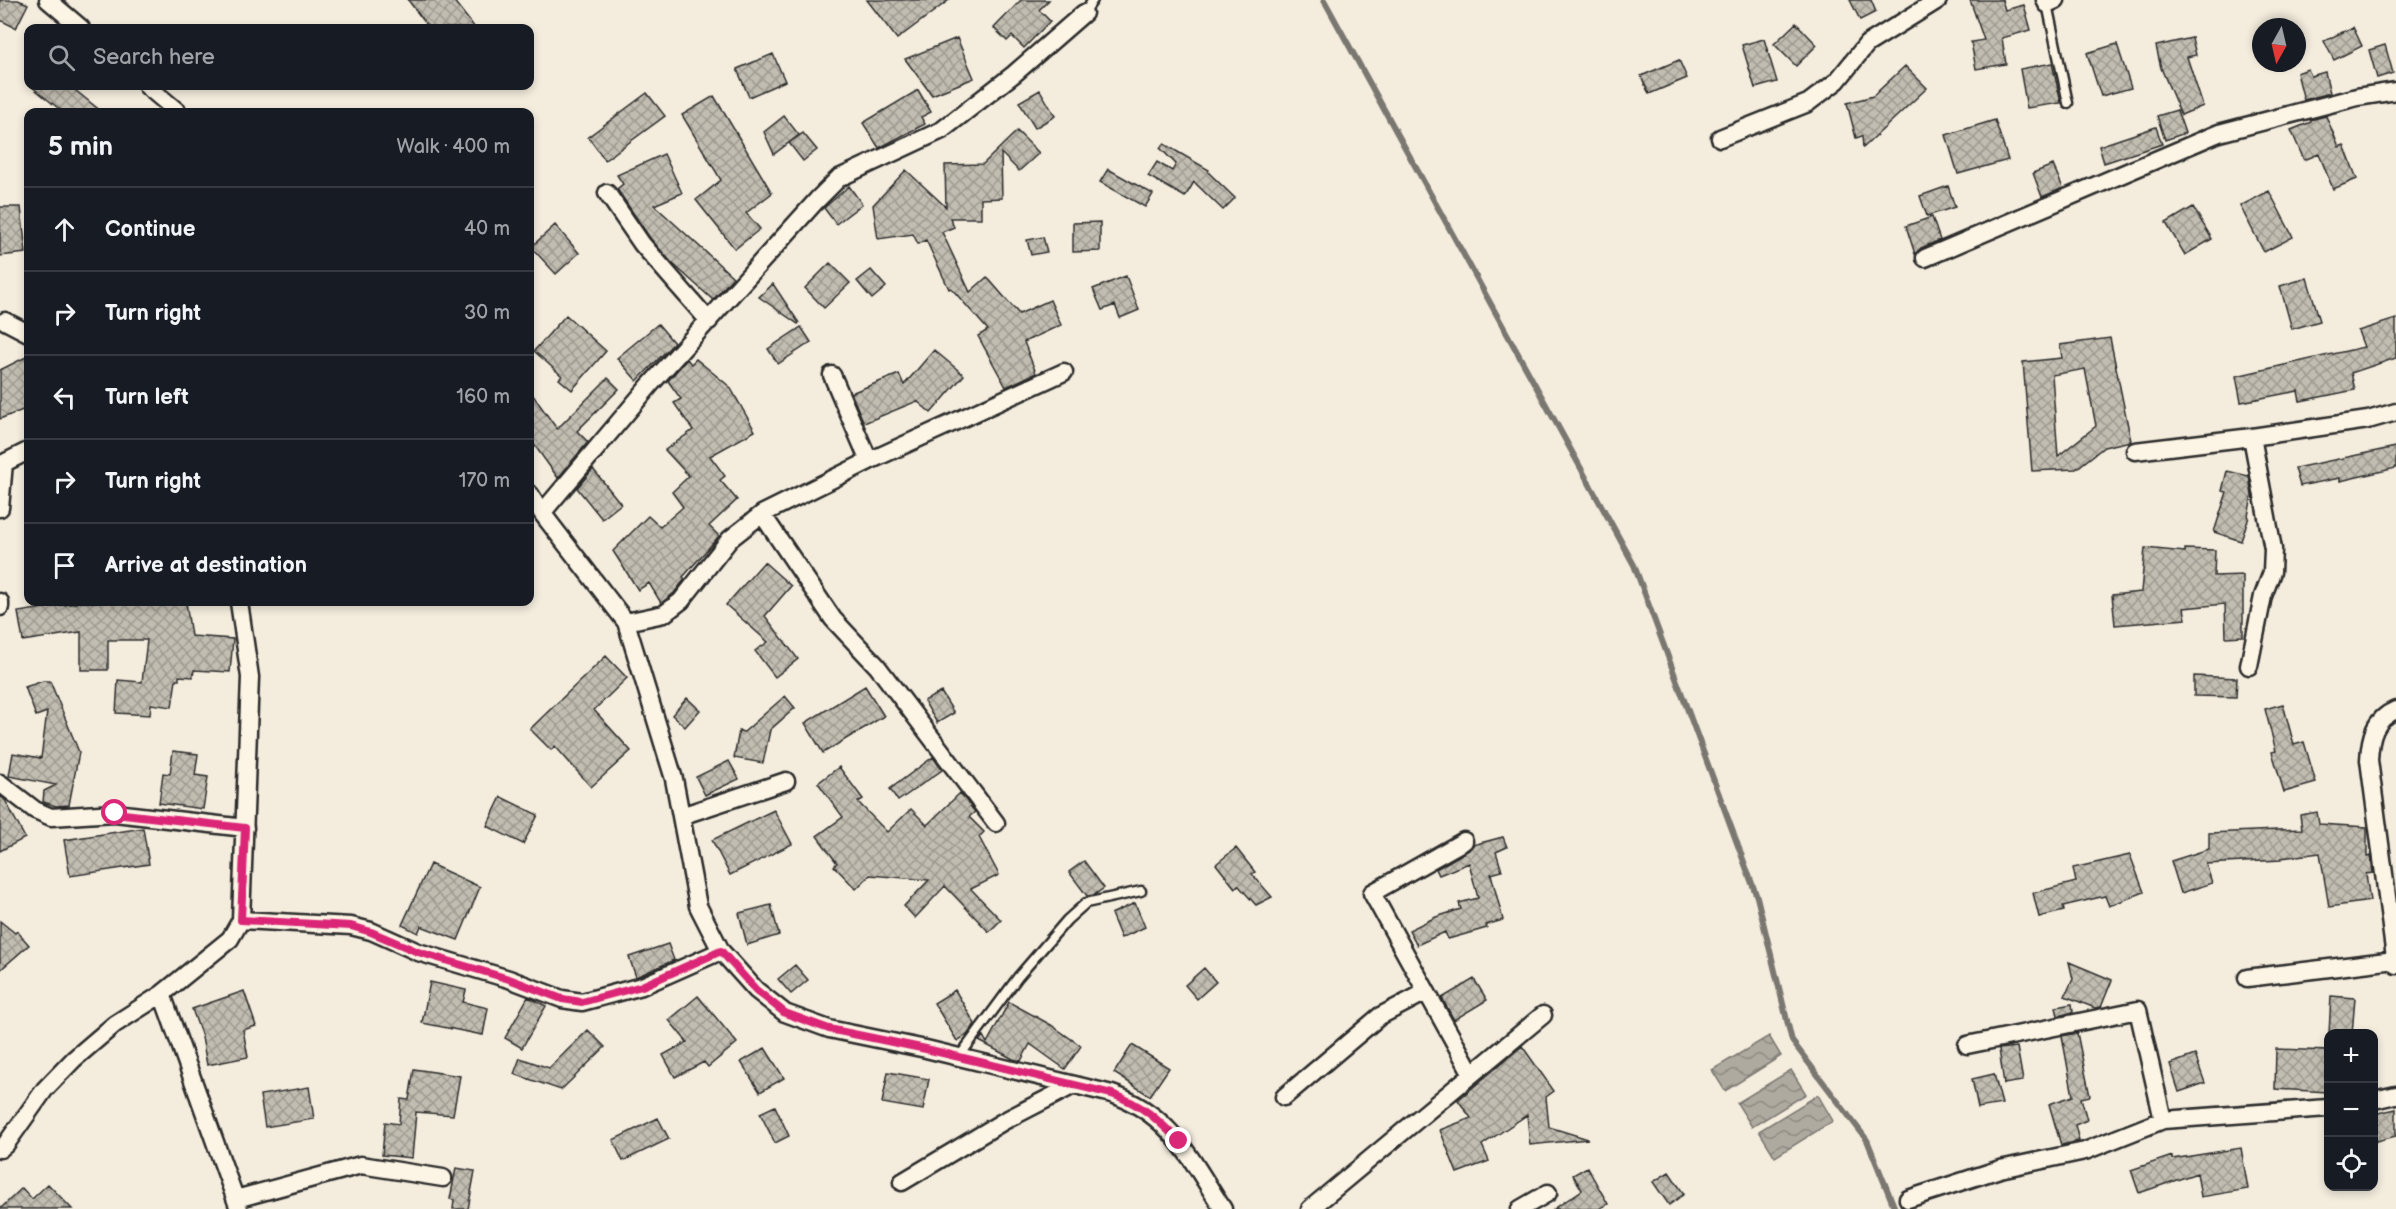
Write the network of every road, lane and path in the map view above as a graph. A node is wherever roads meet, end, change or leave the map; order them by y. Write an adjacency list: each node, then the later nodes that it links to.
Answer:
1 (48, 0): 5 (street)
2 (1938, 0): 10 (street)
3 (2049, 1): 8 (lane)
4 (1088, 7): 14 (street)
5 (76, 24)
6 (152, 90): 9 (street)
7 (2396, 91): 12 (street)
8 (2068, 103)
9 (173, 108)
10 (1720, 138)
11 (607, 193): 14 (street)
12 (1925, 258)
13 (5, 321): 15 (street)
14 (709, 321): 26 (street)
15 (24, 331)
16 (1064, 372): 22 (street)
17 (832, 375): 22 (street)
18 (2396, 412): 19 (street)
19 (2252, 437): 20 (street); 30 (street)
20 (2135, 451)
21 (24, 453): 23 (street)
22 (869, 460): 27 (street)
23 (2, 464): 25 (street)
24 (534, 500): 26 (street)
25 (0, 508)
26 (542, 513): 29 (street)
27 (762, 514): 29 (street); 35 (street)
28 (240, 606): 36 (street)
29 (626, 622): 34 (street)
30 (2249, 666)
31 (2396, 710): 41 (street)
32 (786, 781): 34 (street)
33 (0, 783): 36 (street)
34 (681, 816): 40 (street)
35 (996, 823)
36 (245, 828): 39 (street)
37 (1464, 841): 44 (street)
38 (1140, 891): 48 (lane)
39 (241, 920): 40 (street); 45 (street)
40 (721, 951): 48 (street)
41 (2395, 960): 42 (street); 43 (street)
42 (2396, 965)
43 (2247, 978)
44 (1426, 992): 49 (street); 52 (street)
45 (162, 994): 56 (street); 61 (street)
46 (1543, 1015): 49 (street)
47 (1967, 1046): 55 (street)
48 (959, 1057): 50 (street)
49 (1472, 1074): 63 (street)
50 (1074, 1085): 58 (street); 62 (street)
51 (2396, 1095): 53 (street)
52 (1284, 1097)
53 (2378, 1099)
54 (2324, 1108): 55 (street)
55 (2163, 1120): 60 (street)
56 (0, 1149)
57 (443, 1178): 61 (street)
58 (902, 1182)
59 (1548, 1193): 64 (street)
60 (1908, 1199)
61 (237, 1204)
62 (1223, 1209)
63 (1310, 1209)
64 (1520, 1209)

